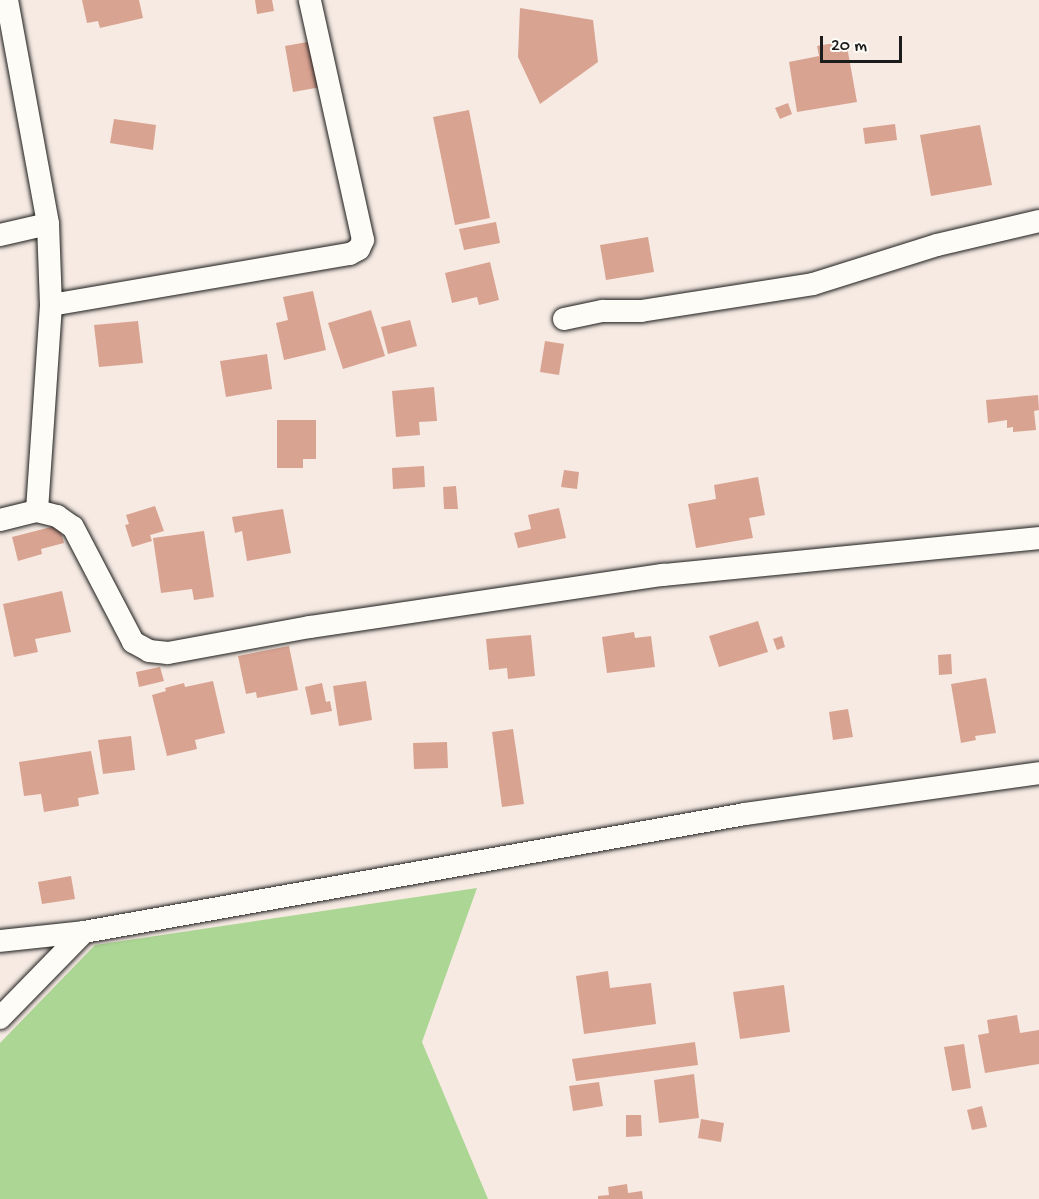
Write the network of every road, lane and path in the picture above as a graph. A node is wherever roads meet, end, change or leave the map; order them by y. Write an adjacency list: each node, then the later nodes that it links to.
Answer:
1 (7, 0): 4 (street)
2 (310, 0): 6 (street)
3 (1039, 221): 7 (street)
4 (48, 224): 5 (street); 6 (street)
5 (0, 235)
6 (51, 305): 8 (street)
7 (564, 319)
8 (37, 511): 9 (street); 10 (street)
9 (0, 520)
10 (1039, 538)
11 (1039, 772): 12 (street)
12 (84, 932): 13 (street); 14 (street)
13 (0, 941)
14 (0, 1018)

